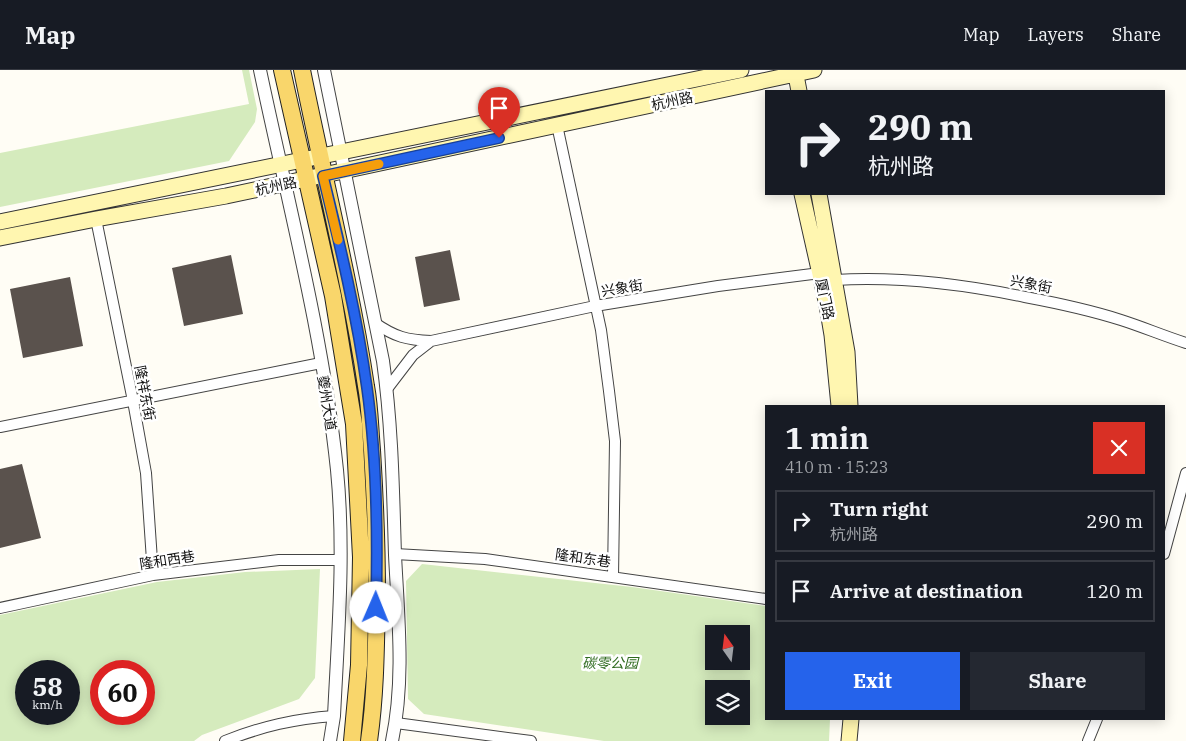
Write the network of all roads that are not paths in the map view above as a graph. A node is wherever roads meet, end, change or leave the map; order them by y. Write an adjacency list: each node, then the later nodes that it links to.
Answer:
1 (260, 70): 14 (street, 夔州大道)
2 (282, 70): 13 (main road, 夔州大道)
3 (302, 70): 12 (main road)
4 (324, 70): 11 (street)
5 (742, 70): 11 (main road, 杭州路)
6 (814, 70): 7 (main road, 杭州路)
7 (796, 72): 8 (main road, 杭州路); 9 (main road)
8 (778, 80): 10 (main road, 杭州路)
9 (799, 90)
10 (557, 125): 15 (main road, 杭州路); 26 (street)
11 (340, 153): 12 (main road, 杭州路); 15 (street)
12 (319, 157): 13 (main road, 杭州路); 16 (main road)
13 (302, 160): 14 (main road, 杭州路); 17 (main road, 夔州大道)
14 (280, 165): 18 (street, 夔州大道); 22 (main road, 杭州路)
15 (344, 171): 16 (main road, 杭州路); 27 (street)
16 (323, 176): 17 (main road, 杭州路); 52 (main road)
17 (306, 179): 18 (main road, 杭州路); 51 (main road, 夔州大道)
18 (284, 184): 21 (main road, 杭州路); 30 (street, 夔州大道)
19 (802, 195): 24 (main road, 厦门路)
20 (819, 195): 25 (main road, 厦门路)
21 (96, 219): 23 (main road, 杭州路); 32 (street, 隆祥东街)
22 (0, 222)
23 (0, 238)
24 (820, 273): 26 (street, 兴象街); 33 (main road, 厦门路)
25 (835, 280): 29 (street, 兴象街); 34 (main road, 厦门路)
26 (595, 306): 28 (street, 兴象街); 41 (street)
27 (375, 323): 28 (street, 兴象街); 31 (street)
28 (431, 341): 31 (street, 兴象街)
29 (1186, 343)
30 (321, 363): 32 (street); 39 (street, 夔州大道)
31 (387, 389): 38 (street)
32 (133, 401): 35 (street); 40 (street, 隆祥东街)
33 (839, 405)
34 (850, 405)
35 (0, 427)
36 (1186, 473): 37 (street)
37 (1165, 550)
38 (395, 554): 41 (street, 隆和东巷); 48 (street)
39 (341, 560): 40 (street, 隆和西巷); 44 (street, 夔州大道)
40 (153, 575): 43 (street, 隆和西巷)
41 (614, 576): 42 (street, 隆和东巷)
42 (765, 599)
43 (0, 608)
44 (334, 716): 49 (street); 50 (street, 夔州大道)
45 (841, 720): 55 (main road)
46 (851, 720): 56 (main road)
47 (1097, 720): 57 (street)
48 (396, 723): 53 (street); 54 (street)
49 (225, 741)
50 (330, 741)
51 (352, 741)
52 (368, 741)
53 (392, 741)
54 (531, 741)
55 (839, 741)
56 (849, 741)
57 (1088, 741)

